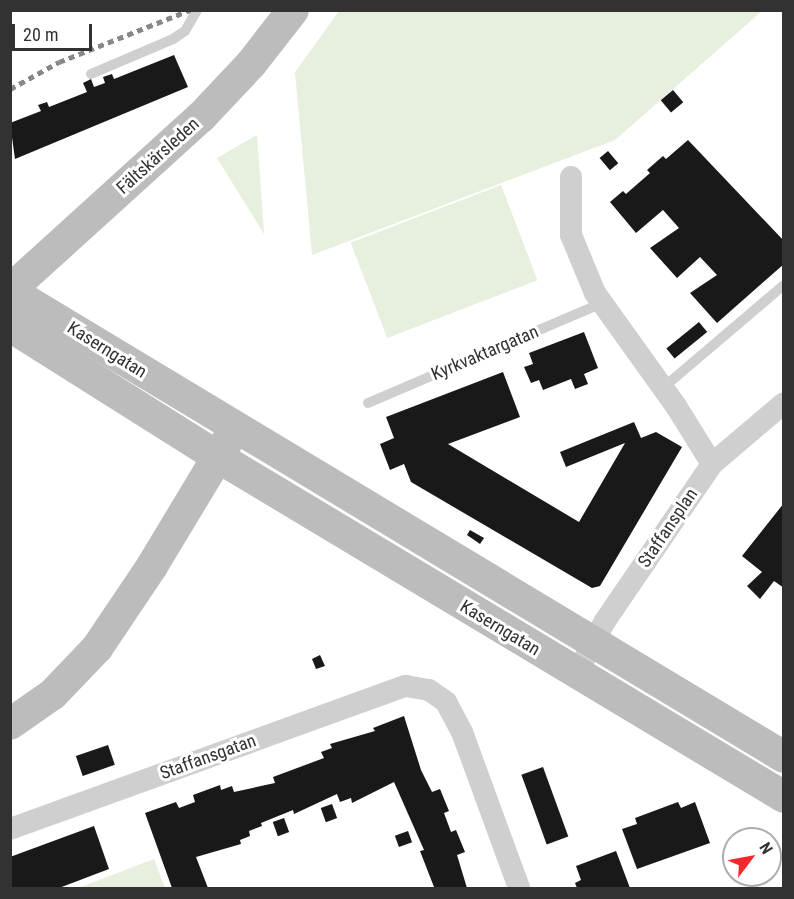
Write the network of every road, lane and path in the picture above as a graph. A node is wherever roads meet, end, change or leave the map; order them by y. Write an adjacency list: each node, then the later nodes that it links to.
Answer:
1 (197, 10): 3 (lane)
2 (293, 10): 6 (street, Fältskärsleden)
3 (91, 74)
4 (571, 177): 7 (street)
5 (783, 285): 9 (lane)
6 (10, 290): 12 (street, Kaserngatan)
7 (603, 303): 9 (street); 10 (lane, Kyrkvaktargatan)
8 (15, 328): 13 (street, Kaserngatan)
9 (664, 387): 14 (street)
10 (368, 403)
11 (783, 403): 14 (street, Staffansplan)
12 (235, 428): 13 (street); 15 (street, Kaserngatan)
13 (218, 457): 16 (street, Kaserngatan); 17 (street)
14 (712, 464): 15 (street, Staffansplan)
15 (592, 645): 16 (street, Staffansplan); 18 (street, Kaserngatan)
16 (576, 674): 19 (street, Kaserngatan)
17 (10, 724)
18 (783, 757)
19 (783, 797)
20 (10, 829): 21 (street, Staffansgatan)
21 (519, 888)

